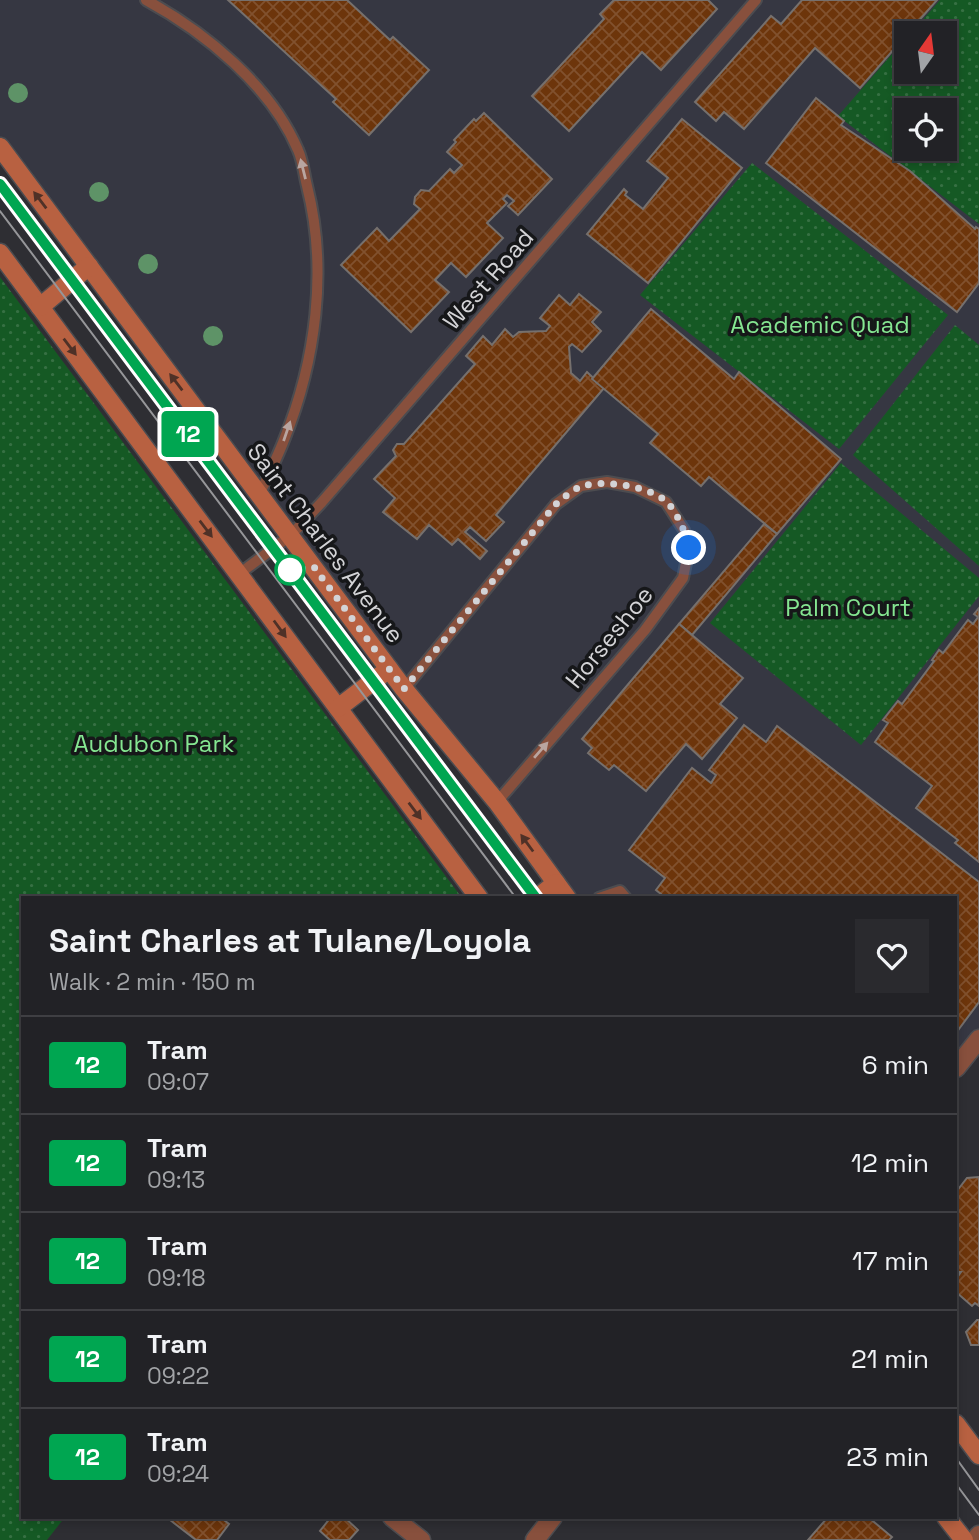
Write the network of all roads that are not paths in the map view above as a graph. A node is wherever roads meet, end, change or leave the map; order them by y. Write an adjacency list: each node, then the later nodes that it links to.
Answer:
1 (146, 0): 7 (lane, one-way to 1)
2 (757, 0): 8 (lane, West Road)
3 (0, 147): 5 (main road, Saint Charles Avenue, one-way to 3)
4 (0, 253): 6 (main road)
5 (89, 265): 6 (main road); 7 (main road, Saint Charles Avenue, one-way to 5)
6 (40, 307): 9 (main road, one-way to 9)
7 (260, 493): 8 (main road, Saint Charles Avenue)
8 (291, 535): 9 (lane, West Road); 10 (main road, Saint Charles Avenue)
9 (239, 574): 12 (main road, one-way to 12)
10 (390, 669): 11 (main road, Saint Charles Avenue); 12 (main road)
11 (404, 689): 13 (main road, Saint Charles Avenue); 13 (lane, Horseshoe, one-way to 11)
12 (338, 708): 15 (main road, one-way to 15)
13 (497, 802): 14 (main road, Saint Charles Avenue, one-way to 13)
14 (556, 883): 16 (main road); 17 (main road, Saint Charles Avenue)
15 (478, 896)
16 (540, 896)
17 (566, 896)
18 (605, 896): 19 (lane)
19 (624, 896)
20 (979, 1039): 21 (street)
21 (957, 1067)
22 (957, 1425): 23 (main road)
23 (979, 1455)
24 (394, 1519): 28 (street)
25 (551, 1519): 29 (street)
26 (948, 1519): 30 (main road)
27 (979, 1535): 31 (street)
28 (421, 1540)
29 (535, 1540)
30 (964, 1540)
31 (975, 1540)

